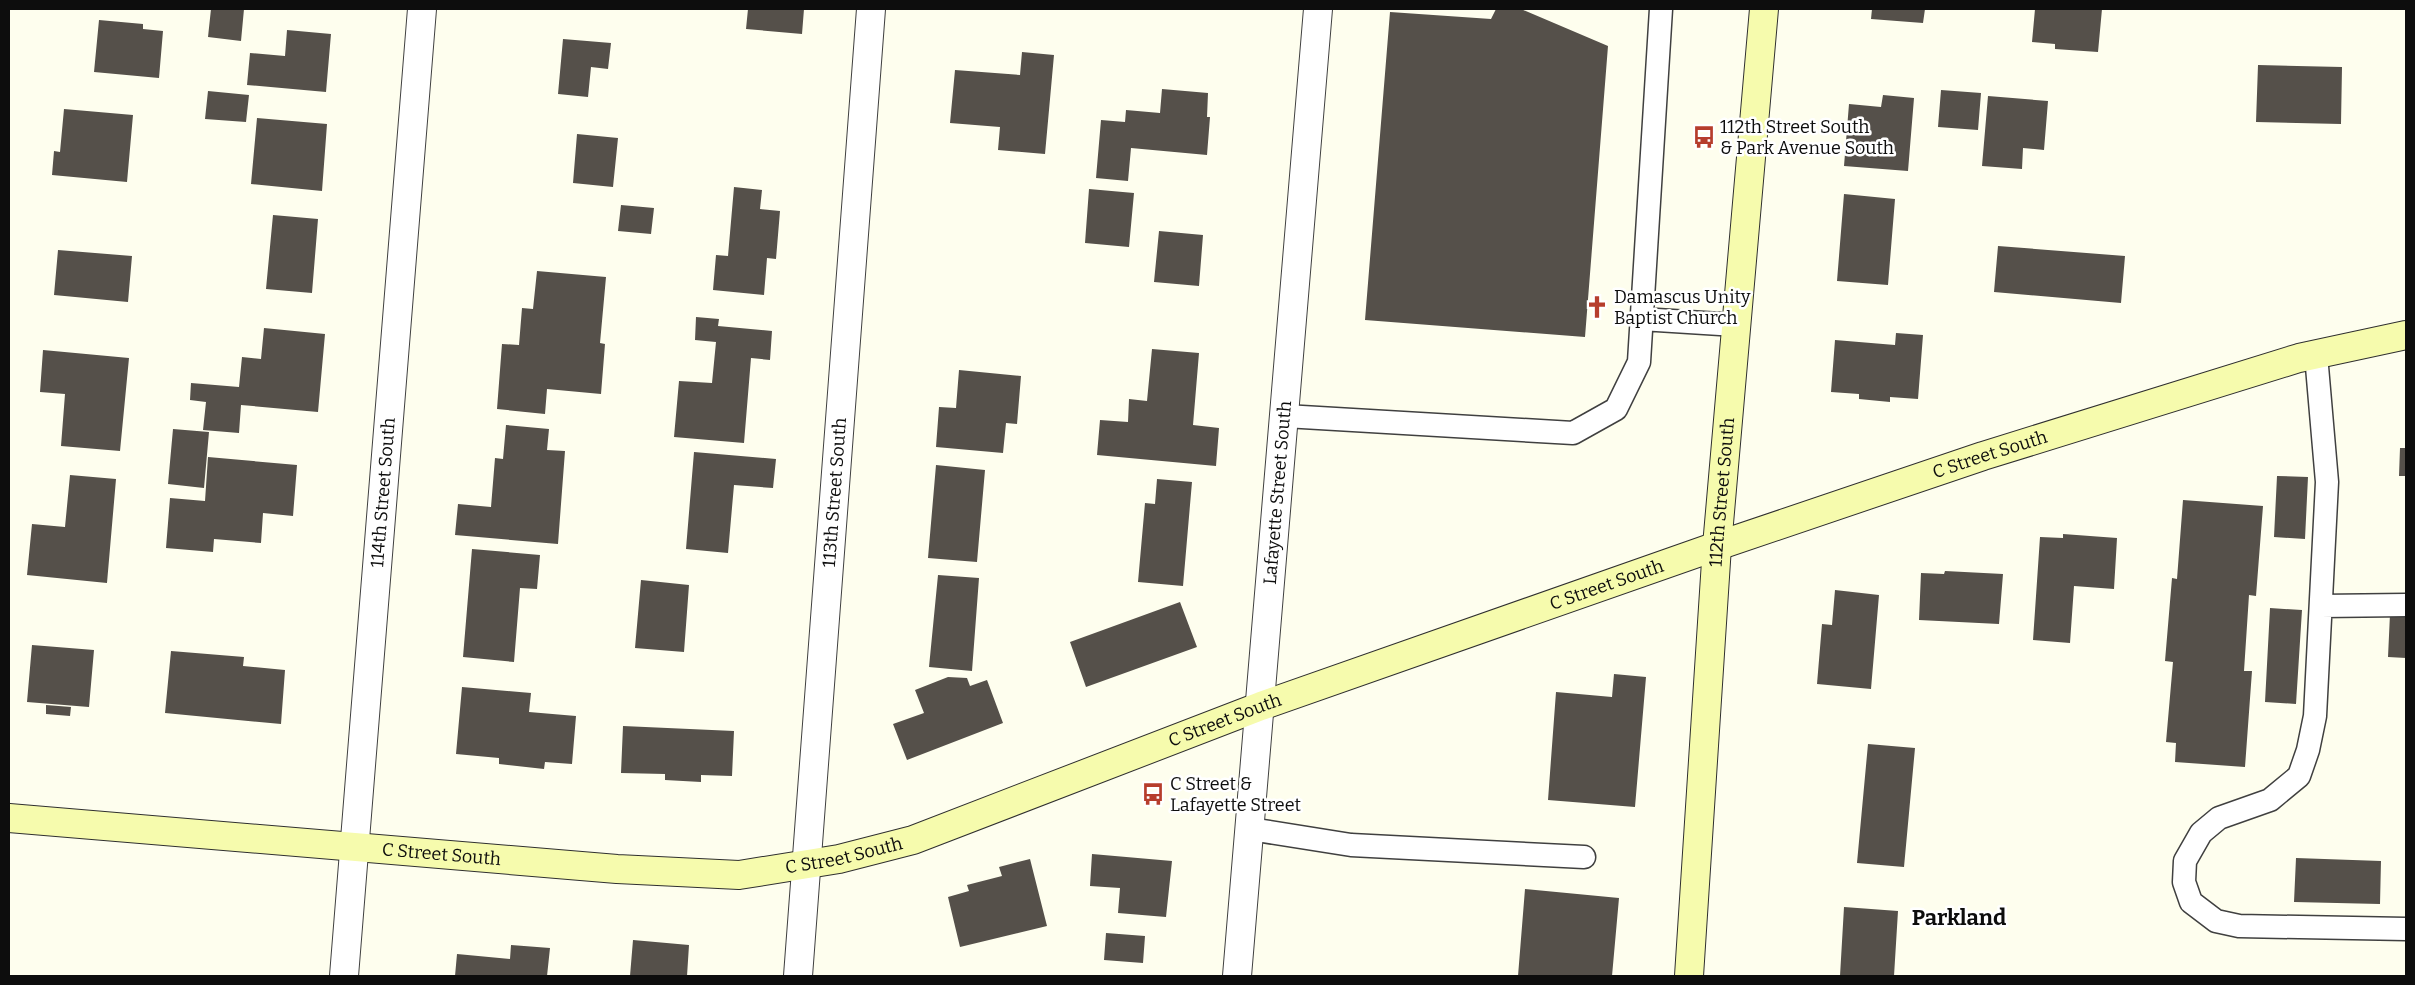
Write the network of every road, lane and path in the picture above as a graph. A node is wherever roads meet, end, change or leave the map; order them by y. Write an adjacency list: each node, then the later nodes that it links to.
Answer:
1 (422, 9): 17 (street, 114th Street South)
2 (872, 9): 19 (street, 113th Street South)
3 (1318, 9): 10 (street, Lafayette Street South)
4 (1661, 9): 6 (lane)
5 (1764, 9): 7 (main road, 112th Street South)
6 (1641, 319): 7 (lane); 10 (lane)
7 (1736, 325): 11 (main road, 112th Street South)
8 (2406, 335): 9 (main road, C Street South)
9 (2316, 355): 11 (main road, C Street South); 13 (lane)
10 (1285, 416): 14 (street, Lafayette Street South)
11 (1717, 546): 14 (main road, C Street South); 24 (main road, 112th Street South)
12 (2406, 605): 13 (lane)
13 (2321, 606): 20 (lane)
14 (1261, 706): 16 (street, Lafayette Street South); 19 (main road, C Street South)
15 (9, 818): 17 (main road, C Street South)
16 (1250, 829): 18 (lane); 23 (street, Lafayette Street South)
17 (355, 846): 19 (main road, C Street South); 21 (street, 114th Street South)
18 (1584, 857)
19 (808, 864): 22 (street, 113th Street South)
20 (2406, 929)
21 (344, 976)
22 (798, 976)
23 (1237, 976)
24 (1688, 976)

